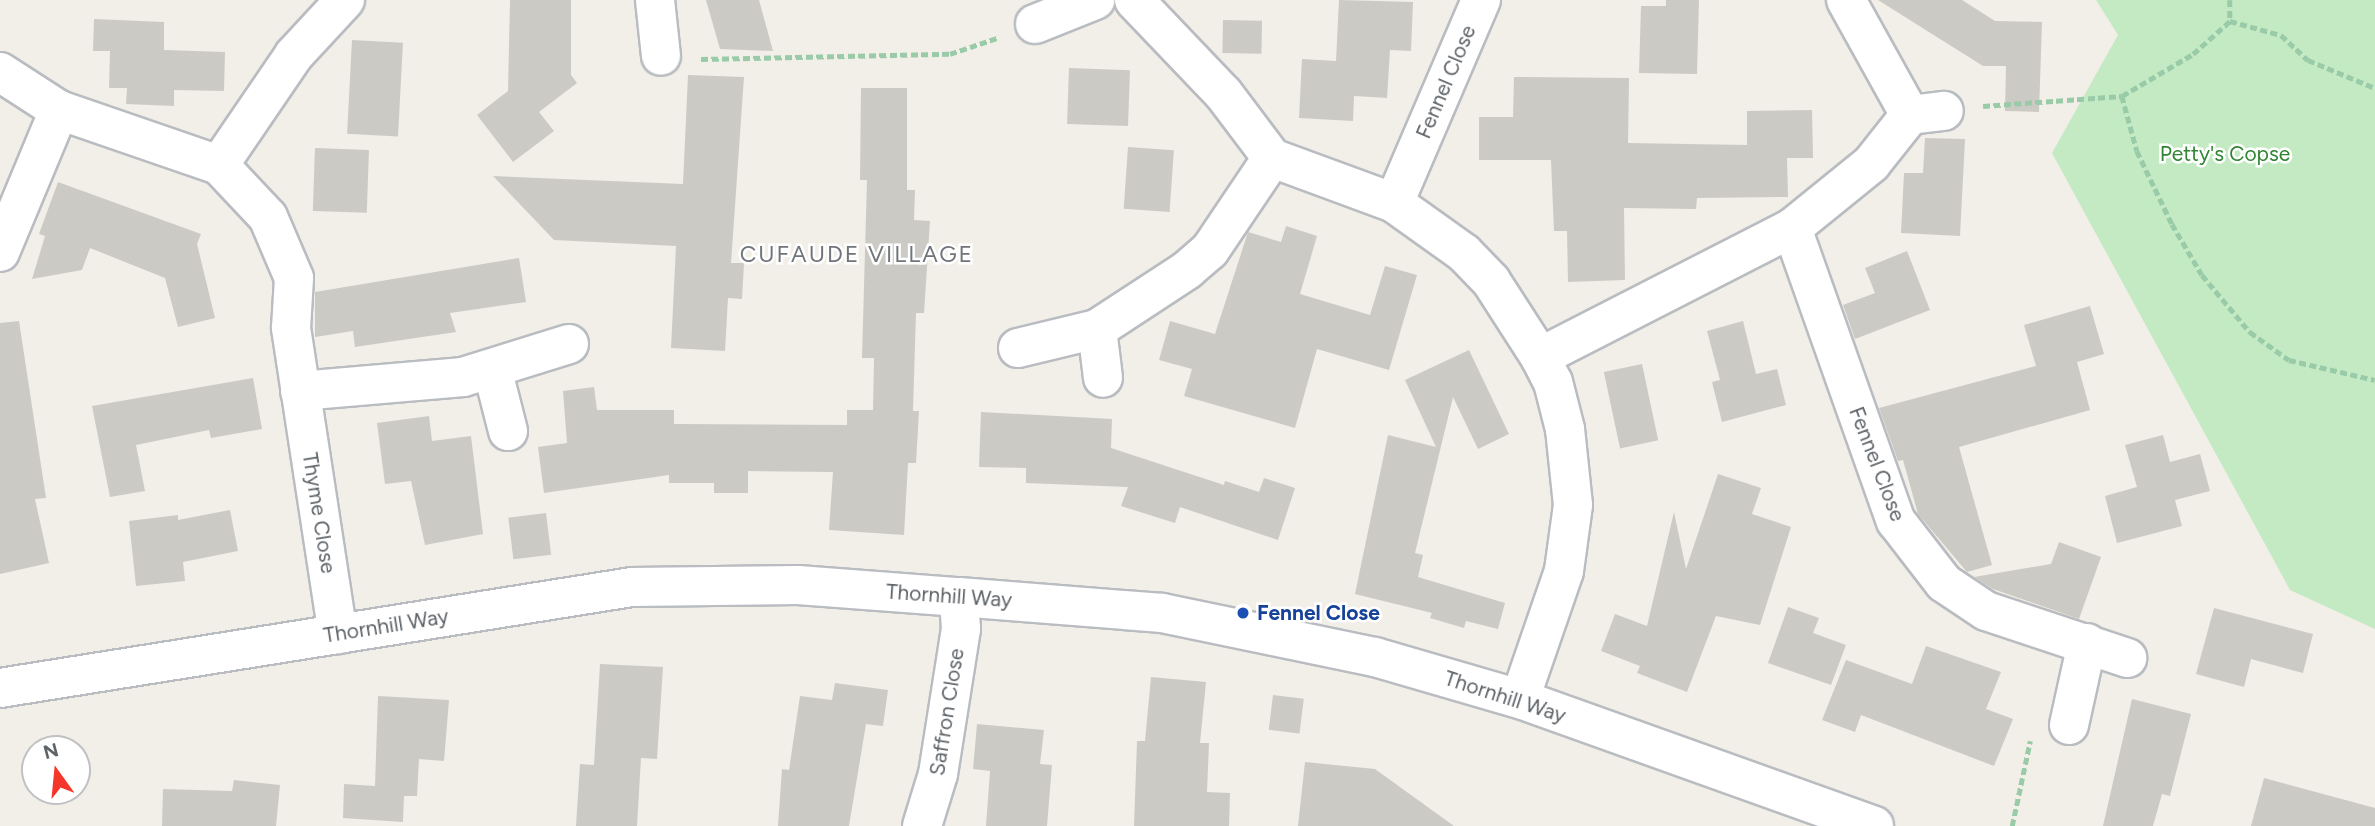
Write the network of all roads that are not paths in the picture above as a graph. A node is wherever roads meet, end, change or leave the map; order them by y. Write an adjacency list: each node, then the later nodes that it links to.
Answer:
1 (345, 0): 12 (street)
2 (655, 0): 8 (street)
3 (1095, 0): 7 (street)
4 (1133, 0): 11 (street)
5 (1481, 0): 13 (street, Fennel Close)
6 (1846, 0): 14 (street)
7 (1035, 24)
8 (661, 57)
9 (0, 72): 10 (street, Thyme Close)
10 (59, 110): 12 (street, Thyme Close); 15 (street)
11 (1272, 158): 13 (street); 16 (street)
12 (219, 165): 22 (street, Thyme Close)
13 (1394, 203): 19 (street)
14 (1792, 228): 19 (street); 26 (street, Fennel Close)
15 (0, 252)
16 (1097, 330): 18 (street); 21 (street)
17 (569, 344): 20 (street)
18 (1018, 348)
19 (1540, 357): 29 (street)
20 (492, 372): 22 (street); 23 (street)
21 (1103, 378)
22 (300, 391): 25 (street, Thyme Close)
23 (508, 430)
24 (960, 597): 25 (street, Thornhill Way); 29 (street, Thornhill Way); 31 (street, Saffron Close)
25 (338, 634): 28 (street, Thornhill Way)
26 (2087, 643): 27 (street, Fennel Close); 30 (street)
27 (2127, 658)
28 (0, 688)
29 (1520, 699): 32 (street, Thornhill Way)
30 (2069, 725)
31 (922, 826)
32 (1874, 826)

